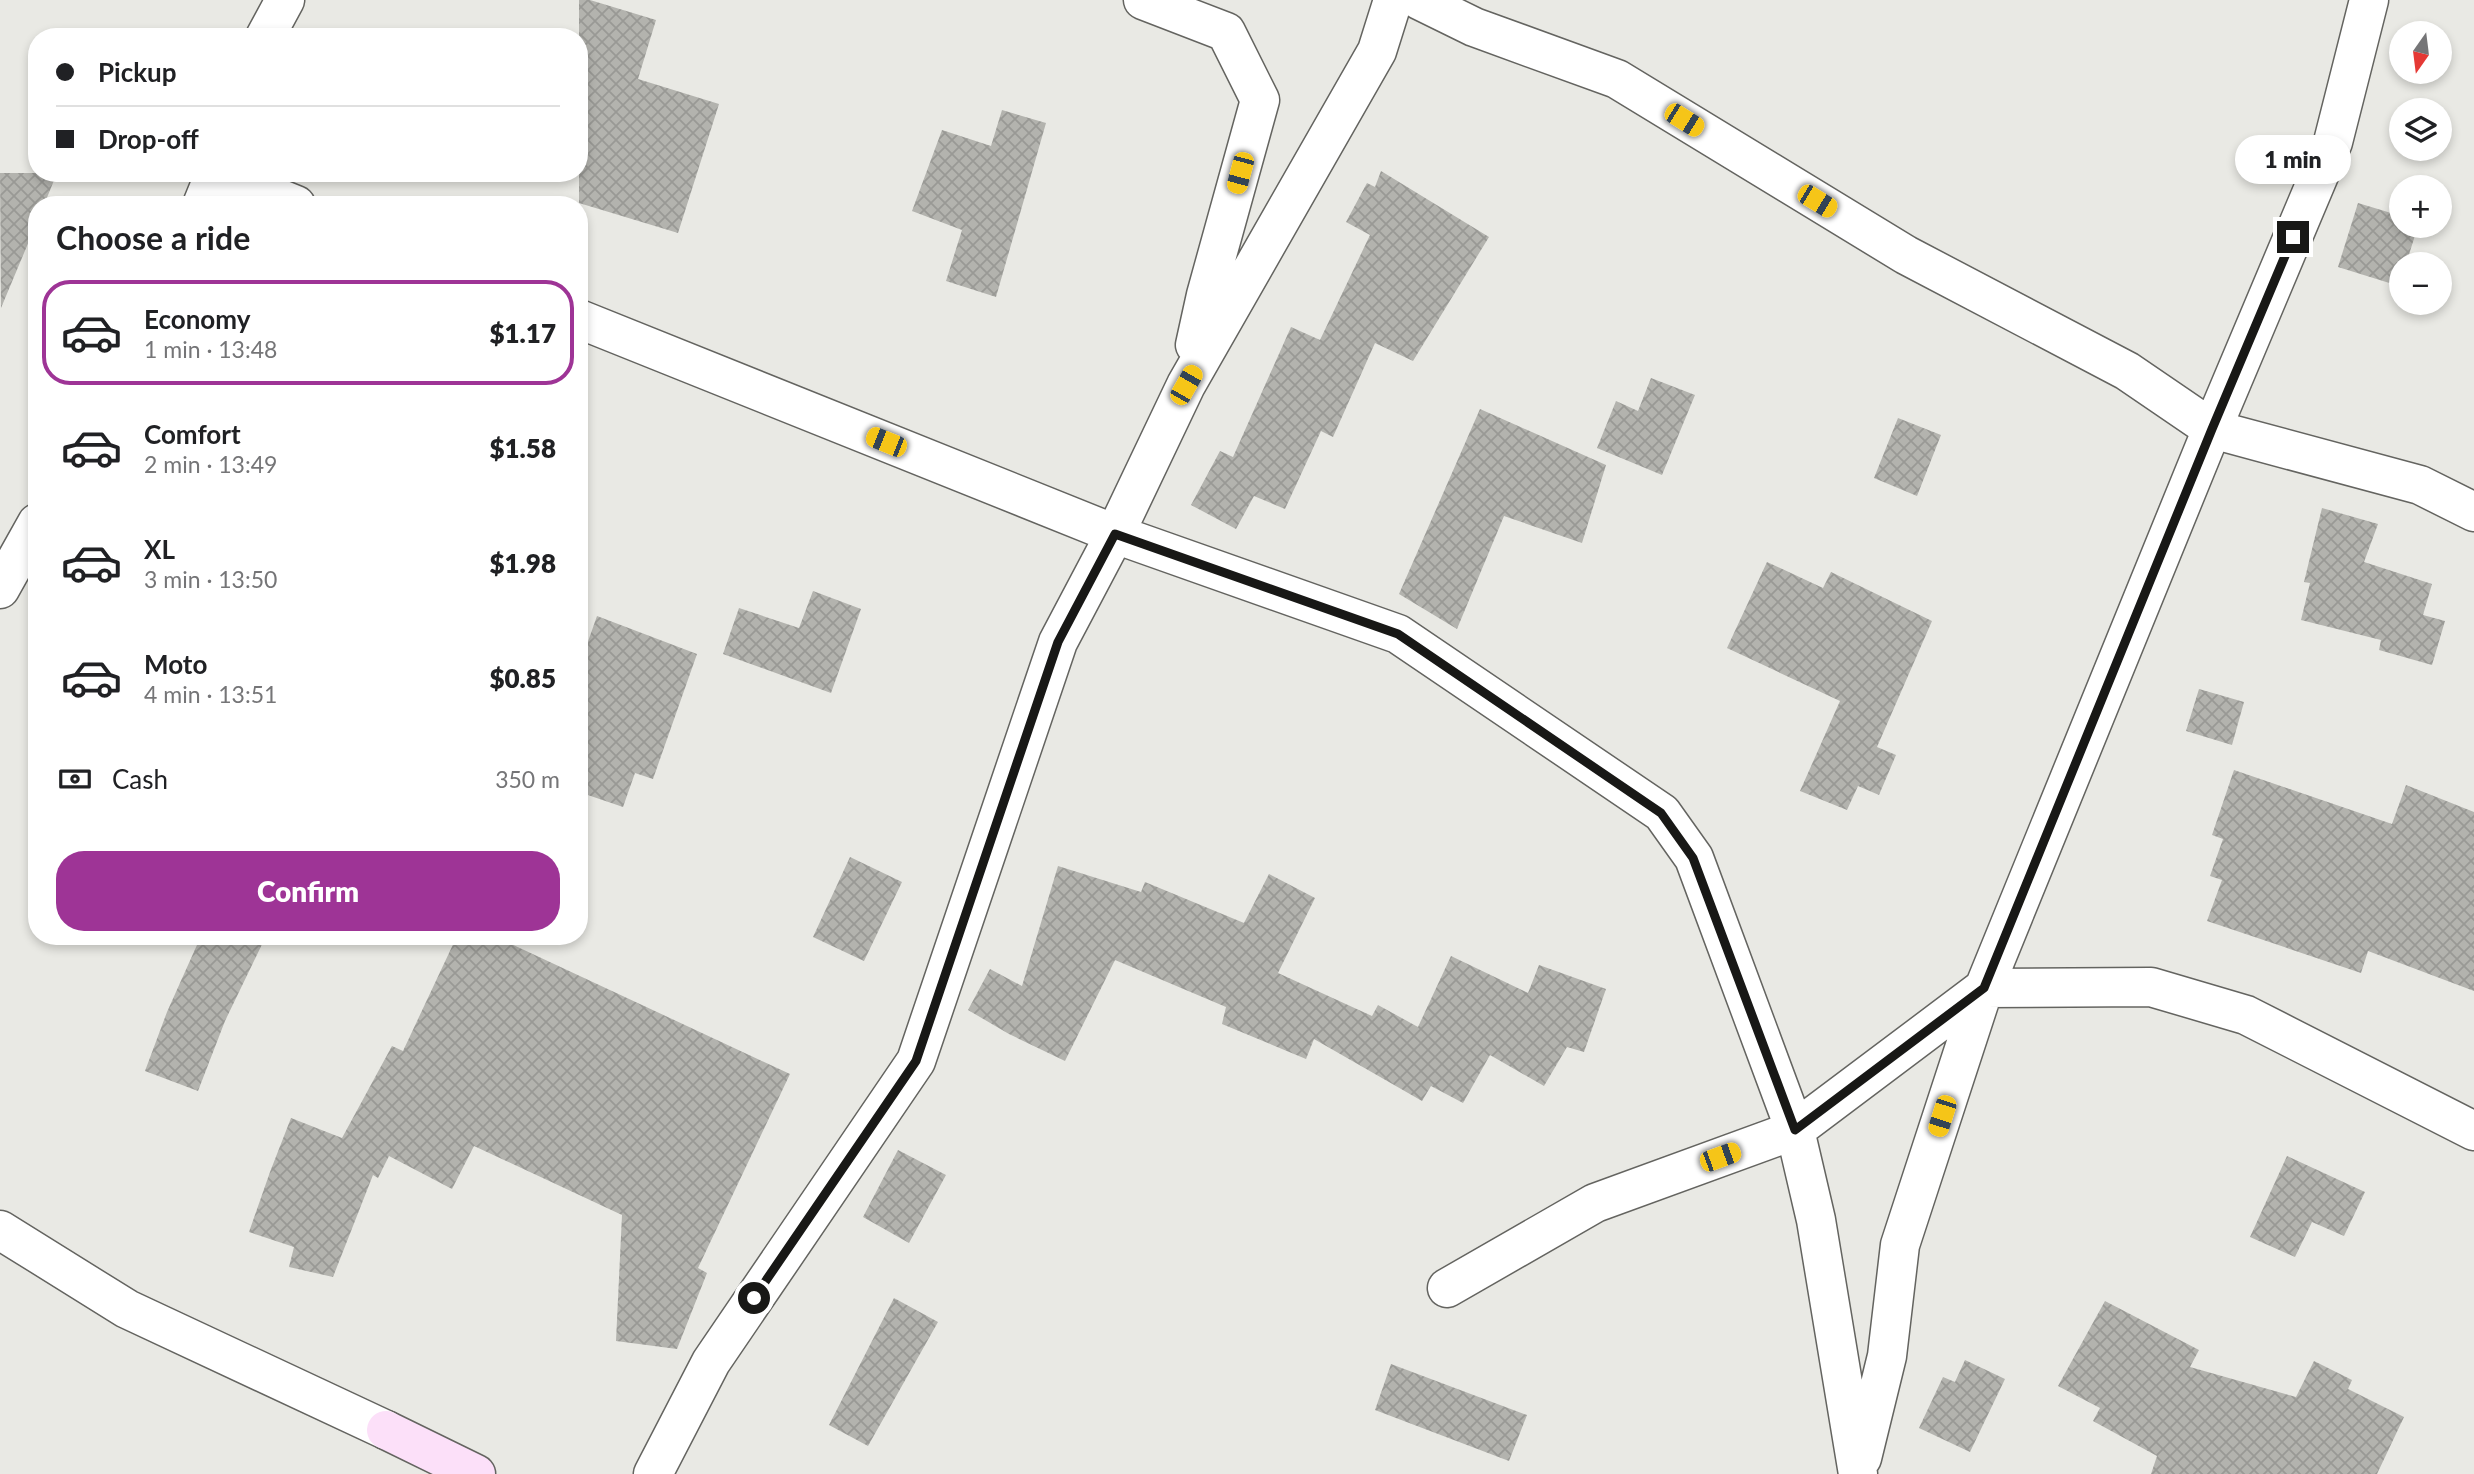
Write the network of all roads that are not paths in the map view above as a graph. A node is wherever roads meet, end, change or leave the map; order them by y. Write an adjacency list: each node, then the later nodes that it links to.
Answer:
1 (285, 0): 6 (street)
2 (1143, 0): 10 (street)
3 (1393, 0): 10 (street)
4 (1419, 0): 11 (street)
5 (2368, 0): 11 (street)
6 (270, 28)
7 (238, 182): 8 (street)
8 (274, 196)
9 (588, 323): 13 (street)
10 (1186, 385): 13 (street)
11 (2212, 429): 12 (street); 16 (street)
12 (2474, 512)
13 (1115, 534): 17 (street); 22 (street)
14 (28, 539): 15 (street)
15 (0, 589)
16 (1984, 988): 17 (street); 18 (street); 23 (street)
17 (1795, 1130): 20 (street); 23 (street)
18 (2474, 1131)
19 (0, 1230): 21 (street)
20 (1447, 1288)
21 (475, 1474)
22 (653, 1474)
23 (1858, 1474)

